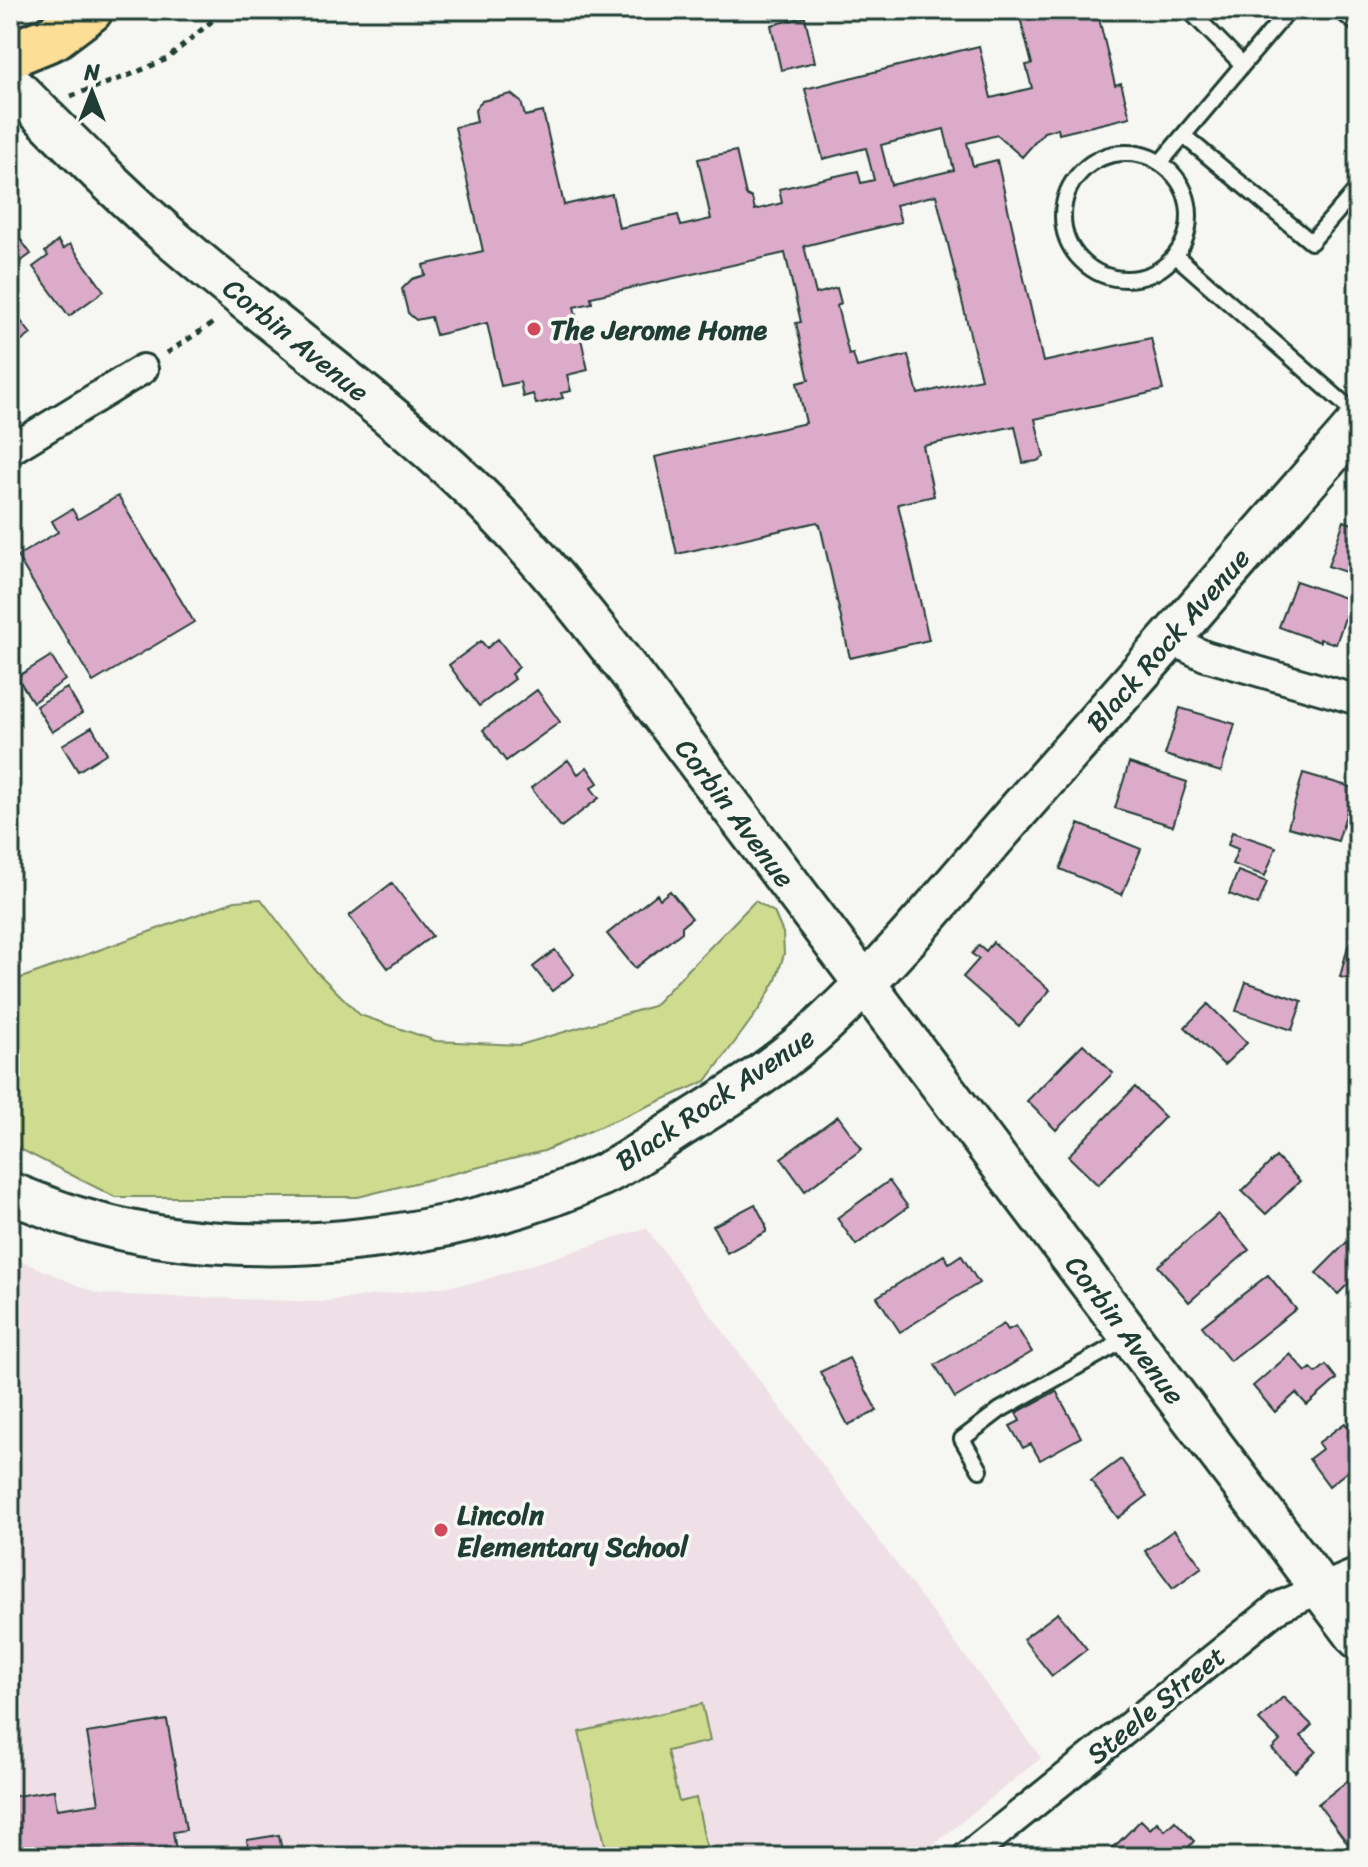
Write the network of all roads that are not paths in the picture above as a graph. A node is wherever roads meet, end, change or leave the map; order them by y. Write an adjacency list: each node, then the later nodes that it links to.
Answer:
1 (90, 10): 6 (highway)
2 (1189, 10): 7 (lane)
3 (1289, 10): 7 (lane)
4 (1340, 10): 5 (lane)
5 (1358, 25)
6 (10, 55)
7 (1242, 64): 9 (lane)
8 (10, 83): 19 (main road, Corbin Avenue)
9 (1184, 136): 10 (lane); 11 (lane)
10 (1160, 163): 12 (lane); 12 (lane)
11 (1358, 188)
12 (1176, 256): 14 (lane)
13 (143, 369): 16 (street)
14 (1358, 416)
15 (1358, 423): 17 (main road, Black Rock Avenue)
16 (10, 450)
17 (1169, 639): 18 (street); 19 (main road, Black Rock Avenue)
18 (1358, 700)
19 (865, 983): 20 (main road, Black Rock Avenue); 21 (main road, Corbin Avenue)
20 (10, 1193)
21 (1131, 1337): 22 (lane); 24 (main road, Corbin Avenue)
22 (980, 1470)
23 (1358, 1573): 24 (street, Steele Street)
24 (1320, 1589): 25 (main road, Corbin Avenue); 26 (street, Steele Street)
25 (1358, 1638)
26 (967, 1857)

